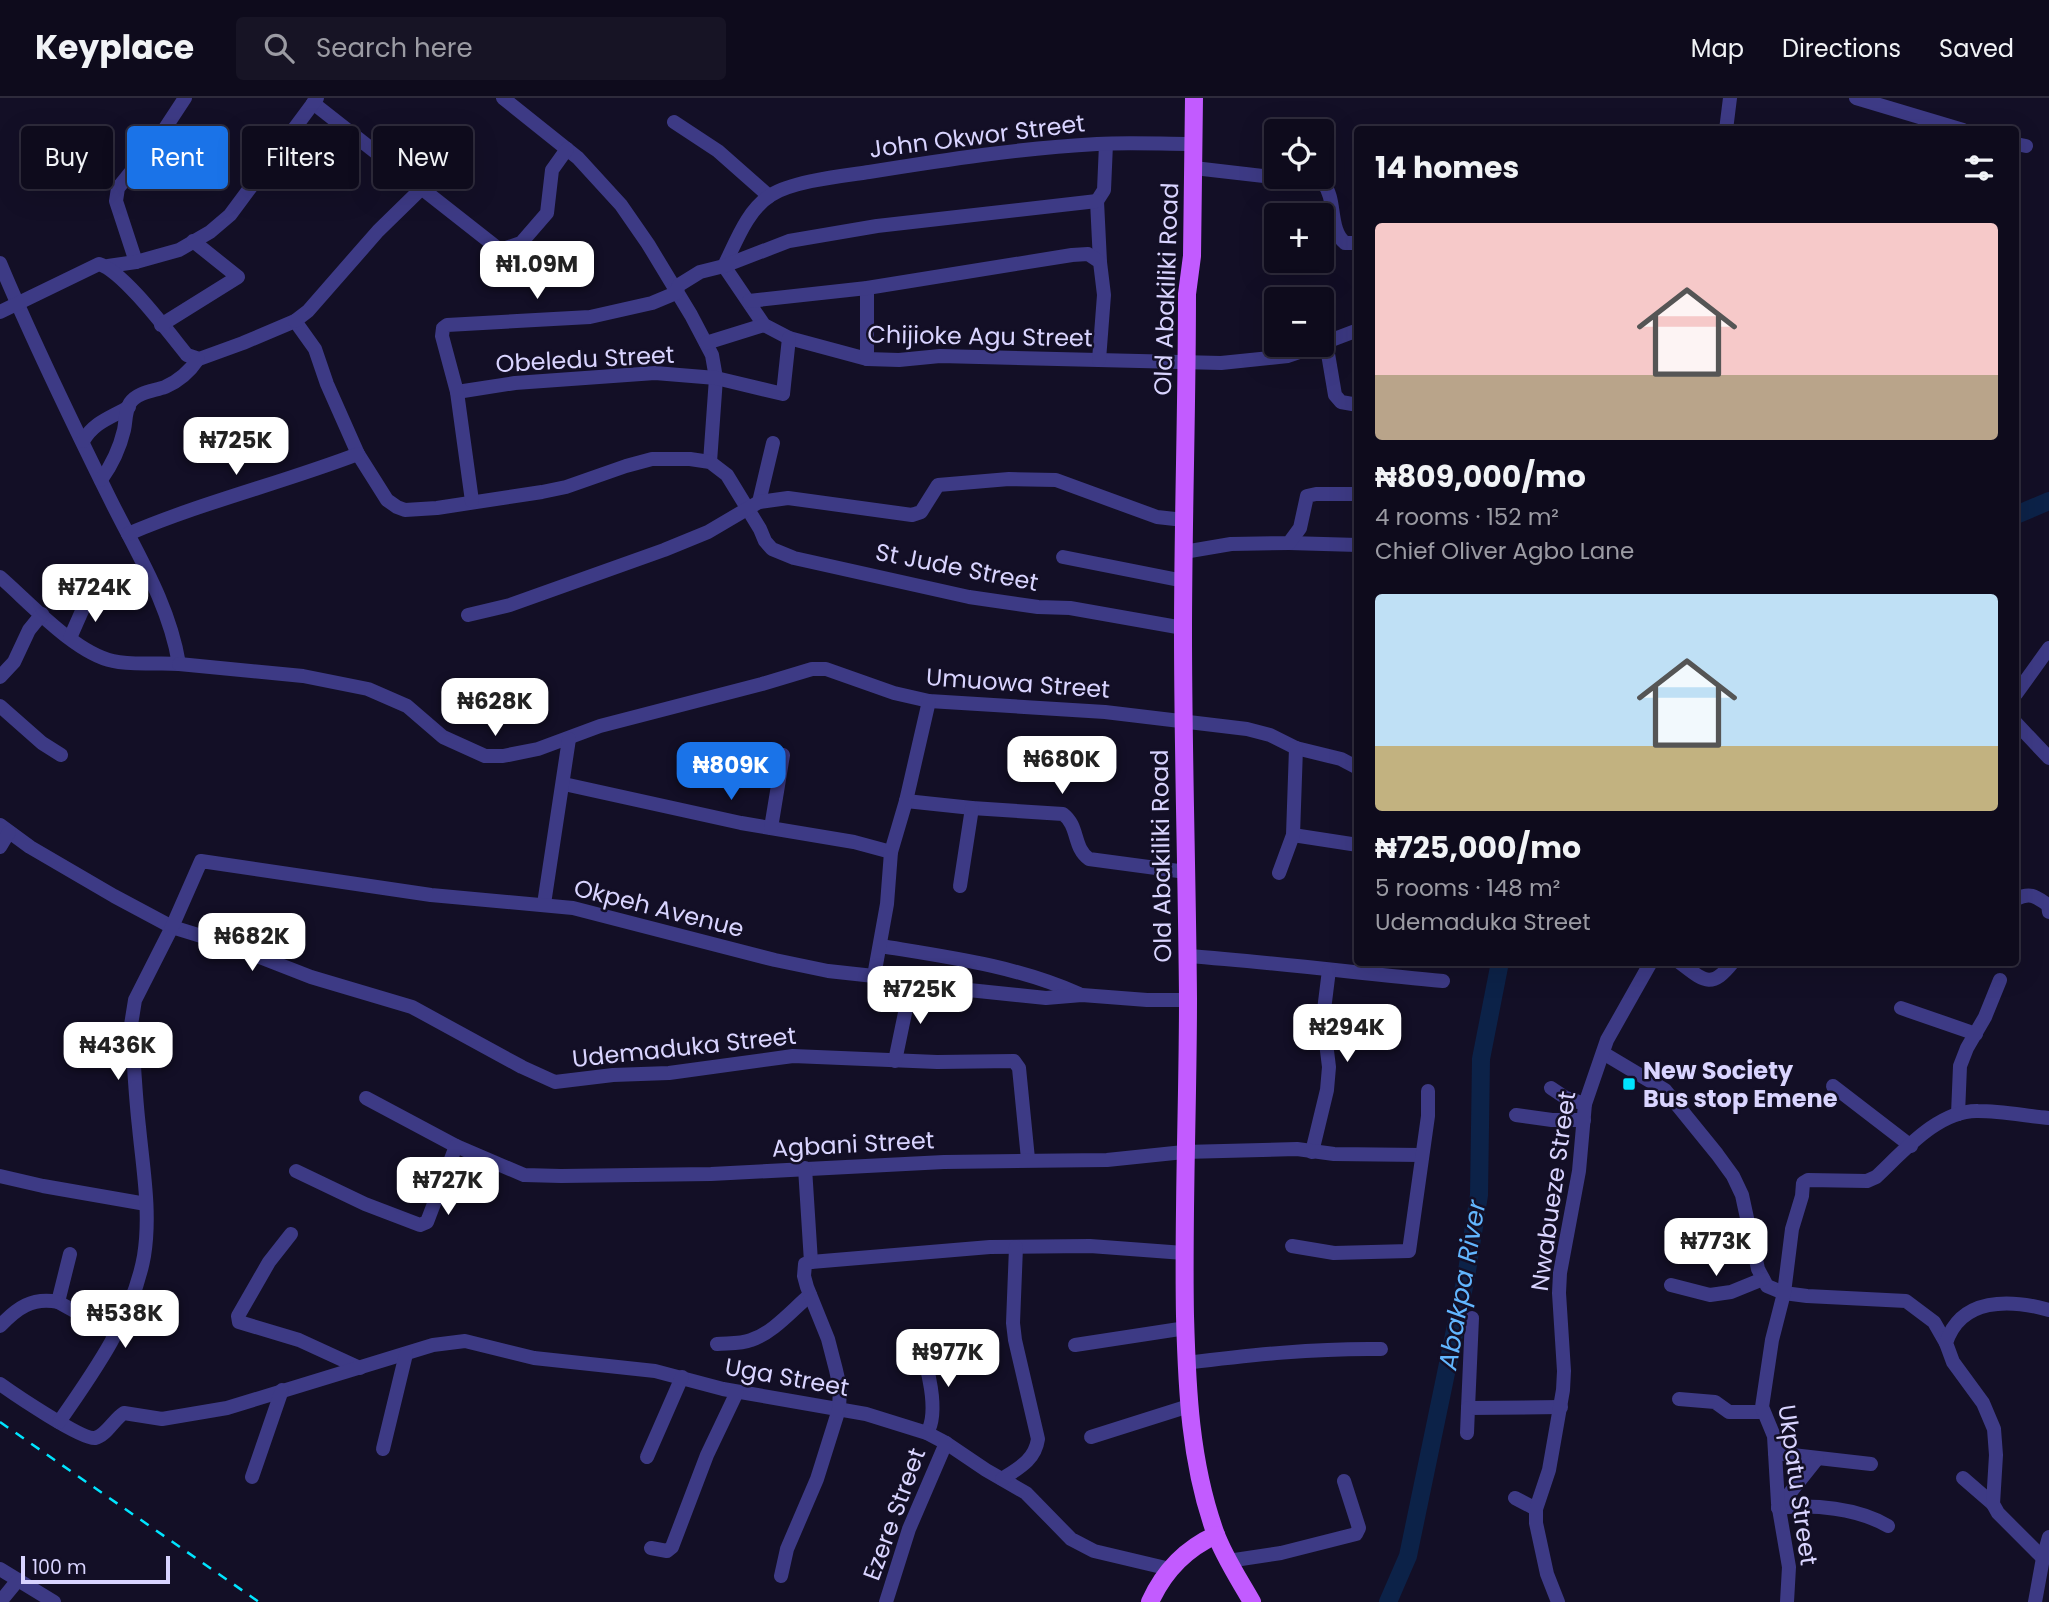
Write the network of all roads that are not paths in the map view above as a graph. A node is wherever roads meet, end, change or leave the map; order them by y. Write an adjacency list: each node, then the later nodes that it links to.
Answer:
1 (185, 98): 20 (street)
2 (503, 98): 13 (street)
3 (1194, 98): 11 (main road, Old Abakiliki Road)
4 (1730, 98): 8 (street)
5 (1856, 98): 9 (street)
6 (315, 100): 12 (street); 18 (street)
7 (674, 121): 16 (street)
8 (1726, 126)
9 (1950, 126)
10 (1106, 144): 11 (street, John Okwor Street); 16 (street, John Okwor Street); 17 (street)
11 (1194, 144): 14 (main road, Old Abakiliki Road)
12 (373, 149)
13 (567, 149): 15 (street); 26 (street)
14 (1194, 168): 19 (street); 42 (main road, Old Abakiliki Road)
15 (421, 189): 30 (street)
16 (769, 196): 23 (street)
17 (1097, 201): 21 (street); 23 (street)
18 (193, 241): 20 (street); 31 (street)
19 (1354, 243)
20 (136, 262): 24 (street)
21 (1100, 262): 25 (street); 41 (street)
22 (0, 263): 28 (street)
23 (724, 266): 26 (street); 27 (street)
24 (108, 267): 28 (street); 31 (street)
25 (867, 288): 27 (street); 40 (street)
26 (676, 293): 36 (street); 44 (street)
27 (749, 301): 32 (street)
28 (16, 303): 29 (street); 47 (street)
29 (0, 312)
30 (295, 321): 39 (street); 49 (street)
31 (161, 325): 39 (street)
32 (764, 325): 34 (street, Chijioke Agu Street); 36 (street)
33 (1354, 332): 35 (street, Chijioke Agu Street)
34 (789, 338): 40 (street, Chijioke Agu Street); 43 (street, Obeledu Street)
35 (1334, 340)
36 (706, 343): 43 (street)
37 (1281, 357): 42 (street, Chijioke Agu Street)
38 (1326, 357): 45 (street)
39 (198, 359): 46 (street)
40 (867, 359): 41 (street, Chijioke Agu Street)
41 (1100, 360): 42 (street, Chijioke Agu Street)
42 (1187, 362): 55 (main road, Old Abakiliki Road)
43 (716, 378): 44 (street, Obeledu Street); 50 (street)
44 (457, 392): 53 (street)
45 (1354, 404)
46 (129, 407): 47 (street); 51 (street)
47 (83, 441): 51 (street)
48 (772, 443): 54 (street)
49 (358, 454): 53 (street); 56 (street)
50 (710, 462): 53 (street); 54 (street, St Jude Street)
51 (101, 480): 56 (street)
52 (1354, 494): 57 (street)
53 (472, 502)
54 (753, 505): 55 (street); 65 (street); 66 (street, St Jude Street)
55 (1184, 520): 59 (main road, Old Abakiliki Road)
56 (128, 534): 69 (street)
57 (1289, 543): 58 (street); 59 (street)
58 (1354, 545)
59 (1184, 552): 62 (main road, Old Abakiliki Road)
60 (1063, 557): 62 (street)
61 (0, 578): 64 (street, Umuowa Street)
62 (1184, 581): 66 (main road, Old Abakiliki Road)
63 (89, 595): 67 (street)
64 (42, 614): 67 (street, Umuowa Street); 70 (street)
65 (468, 615)
66 (1183, 628): 74 (main road, Old Abakiliki Road)
67 (70, 638): 69 (street, Umuowa Street)
68 (2049, 648): 71 (street)
69 (179, 664): 76 (street, Umuowa Street)
70 (0, 677)
71 (2019, 690)
72 (929, 701): 74 (street, Umuowa Street); 76 (street, Umuowa Street); 83 (street)
73 (0, 706): 78 (street)
74 (1183, 723): 77 (street, Umuowa Street); 91 (main road, Old Abakiliki Road)
75 (2019, 726): 80 (street)
76 (569, 738): 82 (street)
77 (1296, 748): 81 (street, Umuowa Street); 87 (street)
78 (61, 755)
79 (783, 755): 86 (street)
80 (2049, 758)
81 (1354, 766)
82 (564, 784): 86 (street); 95 (street)
83 (906, 801): 84 (street); 90 (street)
84 (971, 808): 91 (street); 93 (street)
85 (4, 828): 89 (street); 97 (street, Udemaduka Street)
86 (771, 828): 90 (street)
87 (1293, 835): 88 (street); 92 (street)
88 (1354, 844)
89 (0, 847)
90 (891, 852): 98 (street)
91 (1186, 872): 99 (main road, Old Abakiliki Road)
92 (1279, 873)
93 (960, 886)
94 (2019, 898): 96 (street)
95 (544, 904): 97 (street, Okpeh Avenue); 104 (street, Okpeh Avenue)
96 (2049, 907)
97 (172, 927): 113 (street, Udemaduka Street); 132 (street)
98 (881, 946): 104 (street); 108 (street)
99 (1187, 956): 103 (street); 109 (main road, Old Abakiliki Road)
100 (1649, 966): 112 (street, Nwabueze Street)
101 (1684, 966): 102 (street)
102 (1729, 966)
103 (1328, 970): 106 (street); 126 (street)
104 (874, 976): 107 (street)
105 (2000, 980): 111 (street)
106 (1443, 981)
107 (911, 984): 108 (street); 113 (street)
108 (1082, 995): 109 (street)
109 (1188, 1000): 125 (main road, Old Abakiliki Road)
110 (1901, 1008): 111 (street)
111 (1976, 1034): 119 (street)
112 (1603, 1053): 118 (street, Nwabueze Street); 139 (street)
113 (895, 1061): 128 (street, Udemaduka Street)
114 (1833, 1086): 124 (street)
115 (1551, 1088): 118 (street)
116 (1428, 1091): 127 (street)
117 (366, 1098): 123 (street)
118 (1585, 1104): 122 (street, Nwabueze Street)
119 (1958, 1114): 121 (street); 124 (street)
120 (1516, 1115): 122 (street)
121 (2049, 1118)
122 (1584, 1120): 163 (street, Nwabueze Street)
123 (456, 1146): 129 (street, Agbani Street); 130 (street)
124 (1911, 1146): 141 (street, Ukpatu Street)
125 (1184, 1152): 126 (street, Agbani Street); 128 (street, Agbani Street); 136 (main road, Old Abakiliki Road)
126 (1312, 1152): 127 (street, Agbani Street)
127 (1421, 1155): 134 (street)
128 (1028, 1159): 129 (street, Agbani Street)
129 (805, 1168): 138 (street)
130 (296, 1171)
131 (0, 1176): 132 (street)
132 (146, 1204): 148 (street)
133 (291, 1234): 156 (street)
134 (1292, 1246)
135 (1016, 1247): 136 (street); 138 (street); 179 (street)
136 (1184, 1253): 147 (main road, Old Abakiliki Road)
137 (70, 1254): 143 (street)
138 (811, 1262): 142 (street)
139 (1763, 1279): 140 (street); 141 (street)
140 (1671, 1285)
141 (1784, 1293): 150 (street); 166 (street, Ukpatu Street)
142 (810, 1295): 151 (street); 165 (street)
143 (58, 1302): 146 (street); 148 (street)
144 (2049, 1310): 150 (street)
145 (1472, 1318): 164 (street)
146 (0, 1326)
147 (1186, 1328): 152 (street); 155 (main road, Old Abakiliki Road)
148 (114, 1333): 167 (street)
149 (919, 1342): 168 (street)
150 (1947, 1343): 182 (street)
151 (717, 1344)
152 (1075, 1345)
153 (1381, 1349): 155 (street)
154 (405, 1354): 156 (street, Uga Street); 157 (street, Uga Street); 172 (street)
155 (1186, 1363): 162 (main road, Old Abakiliki Road)
156 (360, 1368): 159 (street, Uga Street)
157 (682, 1377): 160 (street, Uga Street); 174 (street)
158 (0, 1384): 167 (street)
159 (282, 1390): 167 (street, Uga Street); 177 (street)
160 (737, 1392): 165 (street, Uga Street); 188 (street)
161 (1679, 1399): 166 (street)
162 (1189, 1406): 170 (street); 186 (main road, Old Abakiliki Road)
163 (1561, 1407): 164 (street); 184 (street, Nwabueze Street)
164 (1468, 1408): 169 (street)
165 (839, 1409): 168 (street, Uga Street); 193 (street)
166 (1763, 1412): 173 (street, Ukpatu Street)
167 (60, 1422)
168 (927, 1433): 171 (street, Uga Street)
169 (1467, 1433)
170 (1091, 1437)
171 (946, 1443): 179 (street, Uga Street); 195 (street, Ezere Street)
172 (383, 1449)
173 (1775, 1453): 175 (street); 183 (street, Ukpatu Street)
174 (647, 1457)
175 (1817, 1459): 176 (street); 183 (street)
176 (1871, 1464)
177 (252, 1477)
178 (1963, 1478): 182 (street)
179 (1002, 1479): 192 (street, Uga Street)
180 (1344, 1481): 190 (street)
181 (1516, 1498): 184 (street)
182 (1993, 1504): 189 (street)
183 (1778, 1508): 185 (street); 201 (street, Ukpatu Street)
184 (1536, 1509): 200 (street, Nwabueze Street)
185 (1888, 1526)
186 (1216, 1535): 190 (main road, Old Abakiliki Road); 192 (main road)
187 (2049, 1537): 189 (street)
188 (651, 1548)
189 (2043, 1558): 202 (street)
190 (1228, 1561): 199 (main road, Old Abakiliki Road)
191 (0, 1569): 194 (street)
192 (1170, 1569): 198 (main road)
193 (781, 1576)
194 (18, 1580): 196 (street); 197 (street)
195 (889, 1601)
196 (0, 1602)
197 (54, 1602)
198 (1150, 1602)
199 (1252, 1602)
200 (1558, 1602)
201 (1787, 1602)
202 (2035, 1602)

